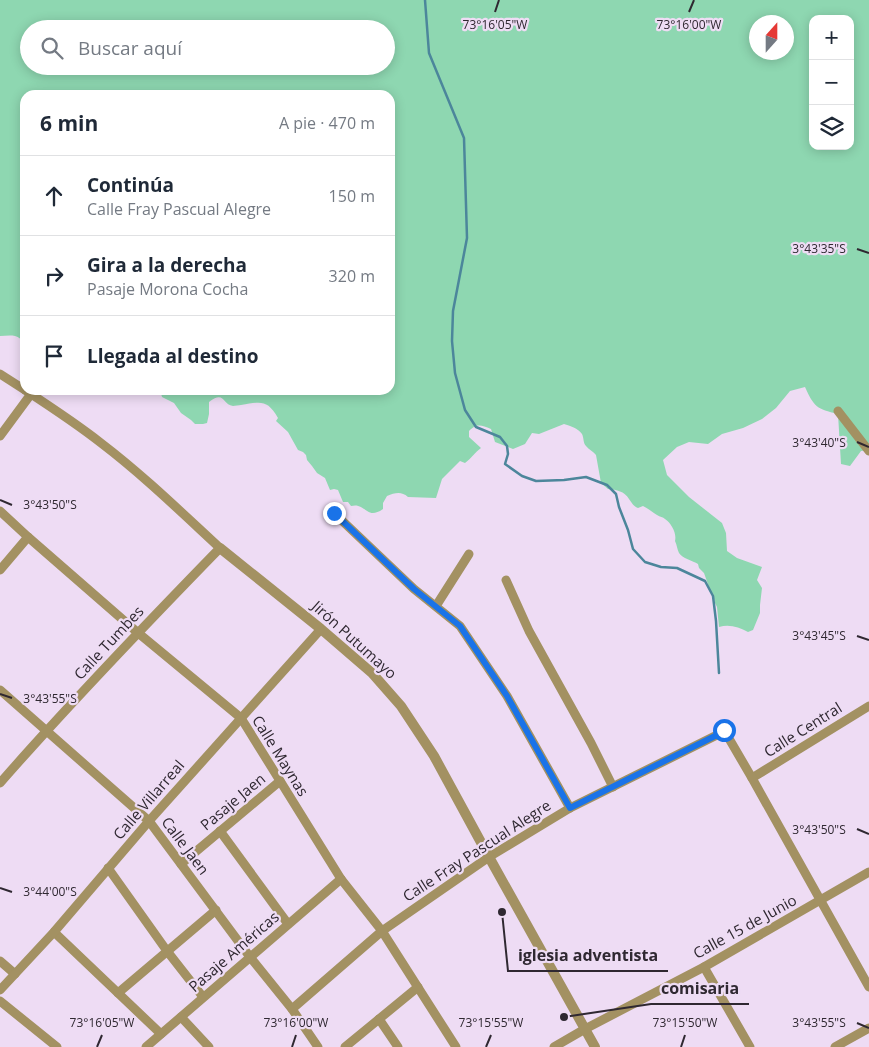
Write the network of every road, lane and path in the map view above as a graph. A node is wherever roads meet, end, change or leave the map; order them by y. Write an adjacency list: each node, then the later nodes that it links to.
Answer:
1 (0, 374): 2 (street, Jirón Putumayo)
2 (20, 387)
3 (25, 395): 6 (street)
4 (33, 395): 11 (street, Jirón Putumayo)
5 (838, 411): 7 (street)
6 (0, 436)
7 (869, 451)
8 (0, 510): 10 (street, Calle Maynas)
9 (334, 513): 15 (street)
10 (28, 537): 13 (street); 17 (street, Calle Maynas)
11 (220, 548): 16 (street, Jirón Putumayo); 17 (street, Calle Tumbes)
12 (469, 554): 15 (street)
13 (0, 570)
14 (506, 580): 25 (street)
15 (436, 606): 26 (street)
16 (321, 629): 20 (street, Calle Villarreal); 29 (street, Jirón Putumayo)
17 (137, 632): 20 (street, Calle Maynas); 21 (street, Calle Tumbes)
18 (0, 690): 21 (street, Calle Jaen)
19 (869, 706): 22 (street, Calle Central)
20 (241, 718): 23 (street, Calle Maynas); 27 (street, Calle Villarreal)
21 (46, 730): 24 (street, Calle Tumbes); 27 (street, Calle Jaen)
22 (752, 778): 25 (street, Calle Fray Pascual Alegre); 34 (street)
23 (280, 781): 28 (street, Pasaje Jaen); 33 (street, Calle Maynas)
24 (0, 783)
25 (613, 787): 26 (street, Calle Fray Pascual Alegre)
26 (570, 808): 29 (street, Calle Fray Pascual Alegre)
27 (149, 820): 30 (street, Calle Jaen); 31 (street, Calle Villarreal)
28 (220, 831): 30 (street, Pasaje Jaen); 36 (street)
29 (488, 857): 37 (street, Calle Fray Pascual Alegre); 53 (street, Jirón Putumayo)
30 (181, 864): 35 (street, Calle Jaen)
31 (108, 868): 38 (street, Calle Villarreal); 39 (street)
32 (869, 872): 34 (street, Calle 15 de Junio)
33 (341, 879): 36 (street, Pasaje Américas); 37 (street, Calle Maynas)
34 (821, 900): 42 (street, Calle 15 de Junio); 45 (street)
35 (216, 910): 39 (street); 40 (street, Calle Jaen)
36 (288, 924): 40 (street, Pasaje Américas)
37 (382, 931): 44 (street, Calle Maynas); 50 (street, Calle Fray Pascual Alegre)
38 (54, 932): 43 (street, Calle Villarreal); 47 (street)
39 (167, 952): 47 (street); 48 (street)
40 (250, 957): 48 (street, Pasaje Américas); 50 (street, Calle Jaen)
41 (0, 961): 43 (street)
42 (704, 967): 53 (street, Calle 15 de Junio); 65 (street)
43 (15, 974): 46 (street, Calle Villarreal)
44 (418, 987): 52 (street); 62 (street, Calle Maynas)
45 (869, 987)
46 (0, 990)
47 (118, 993): 55 (street)
48 (203, 998): 51 (street, Pasaje Américas)
49 (0, 1001): 56 (street)
50 (292, 1009): 59 (street, Calle Jaen)
51 (181, 1017): 55 (street, Pasaje Américas); 58 (street)
52 (379, 1018): 60 (street); 61 (street)
53 (585, 1028): 63 (street, Calle 15 de Junio); 64 (street, Jirón Putumayo)
54 (869, 1028): 66 (street)
55 (161, 1034): 57 (street, Pasaje Américas)
56 (56, 1047)
57 (146, 1047)
58 (209, 1047)
59 (318, 1047)
60 (345, 1047)
61 (398, 1047)
62 (456, 1047)
63 (554, 1047)
64 (596, 1047)
65 (750, 1047)
66 (835, 1047)

